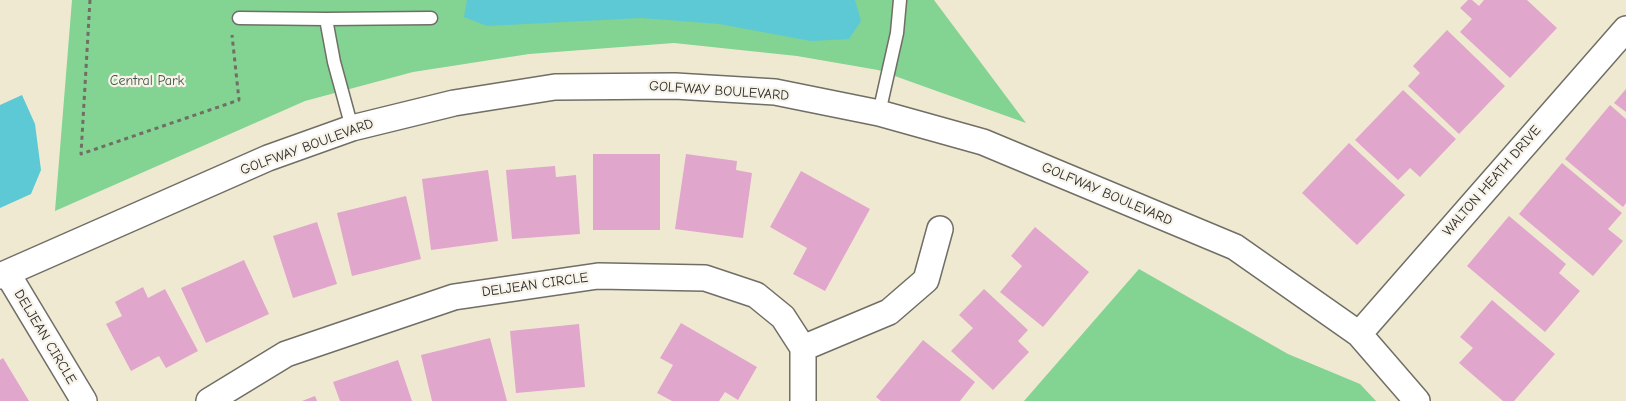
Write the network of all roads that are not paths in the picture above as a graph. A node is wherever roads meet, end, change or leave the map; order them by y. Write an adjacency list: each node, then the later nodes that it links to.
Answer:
1 (900, 0): 6 (lane)
2 (326, 18): 3 (lane); 4 (lane); 7 (lane)
3 (431, 18)
4 (235, 23)
5 (1626, 29): 10 (street, WALTON HEATH DRIVE)
6 (879, 114): 7 (street, GOLFWAY BOULEVARD); 10 (street, GOLFWAY BOULEVARD)
7 (352, 128): 9 (street, GOLFWAY BOULEVARD)
8 (940, 229): 11 (street)
9 (4, 274): 12 (street, DELJEAN CIRCLE)
10 (1359, 334): 15 (street, GOLFWAY BOULEVARD)
11 (803, 348): 13 (street, DELJEAN CIRCLE); 14 (street)
12 (84, 401)
13 (209, 401)
14 (803, 401)
15 (1417, 401)

